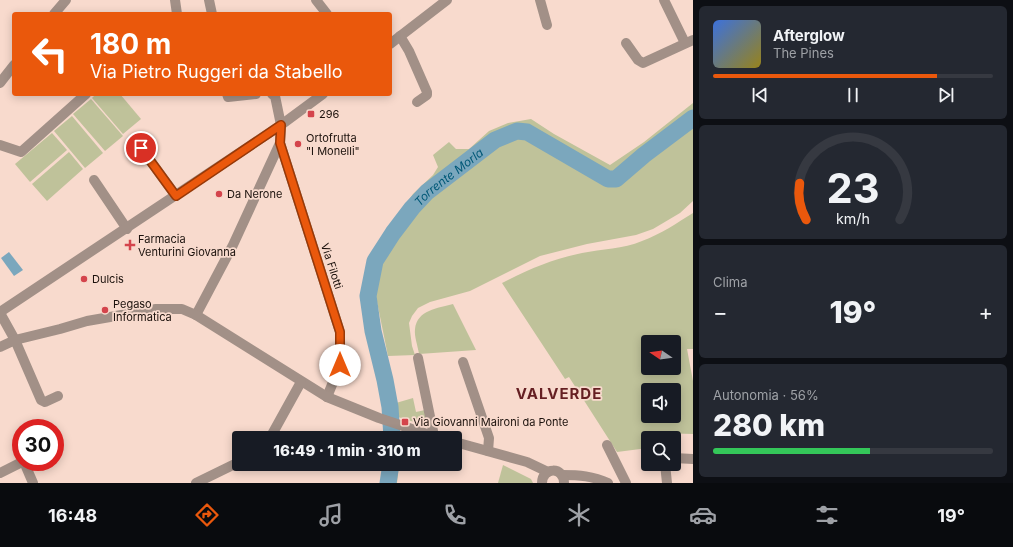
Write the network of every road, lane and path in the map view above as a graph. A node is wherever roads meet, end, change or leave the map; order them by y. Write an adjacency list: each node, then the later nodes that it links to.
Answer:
1 (66, 0): 8 (street)
2 (175, 0): 9 (street)
3 (209, 0): 10 (street)
4 (447, 0): 13 (street)
5 (540, 0): 12 (street)
6 (664, 0): 15 (street)
7 (317, 1): 11 (street)
8 (56, 12)
9 (177, 12)
10 (212, 12)
11 (325, 12)
12 (547, 25)
13 (400, 36): 14 (street); 24 (street)
14 (392, 42)
15 (689, 42): 16 (street)
16 (626, 43)
17 (12, 68): 18 (street)
18 (0, 83)
19 (84, 96): 27 (street)
20 (228, 96): 21 (street)
21 (237, 96)
22 (275, 96): 25 (street)
23 (320, 96): 25 (street)
24 (417, 102)
25 (281, 125): 26 (street); 30 (street)
26 (280, 143): 33 (street); 40 (street, Via Filotti)
27 (0, 145)
28 (141, 148): 30 (street)
29 (94, 180): 31 (street)
30 (176, 196): 31 (street)
31 (127, 228): 32 (street)
32 (0, 313): 34 (street)
33 (196, 315): 34 (street); 38 (street)
34 (15, 340): 35 (street); 39 (street)
35 (0, 347)
36 (418, 358): 43 (street)
37 (463, 362): 46 (street)
38 (301, 382): 40 (street); 41 (street)
39 (58, 396)
40 (327, 397): 42 (street)
41 (274, 431)
42 (418, 431)
43 (435, 431)
44 (462, 444): 46 (street)
45 (607, 445): 60 (street)
46 (488, 452): 54 (street)
47 (681, 458): 48 (street)
48 (693, 459)
49 (232, 465): 57 (street)
50 (12, 467): 53 (street)
51 (28, 471): 56 (street)
52 (666, 471): 61 (street)
53 (0, 473)
54 (544, 478): 55 (street)
55 (565, 480): 58 (street); 59 (street)
56 (34, 483)
57 (196, 483)
58 (597, 483)
59 (608, 483)
60 (626, 483)
61 (667, 483)

